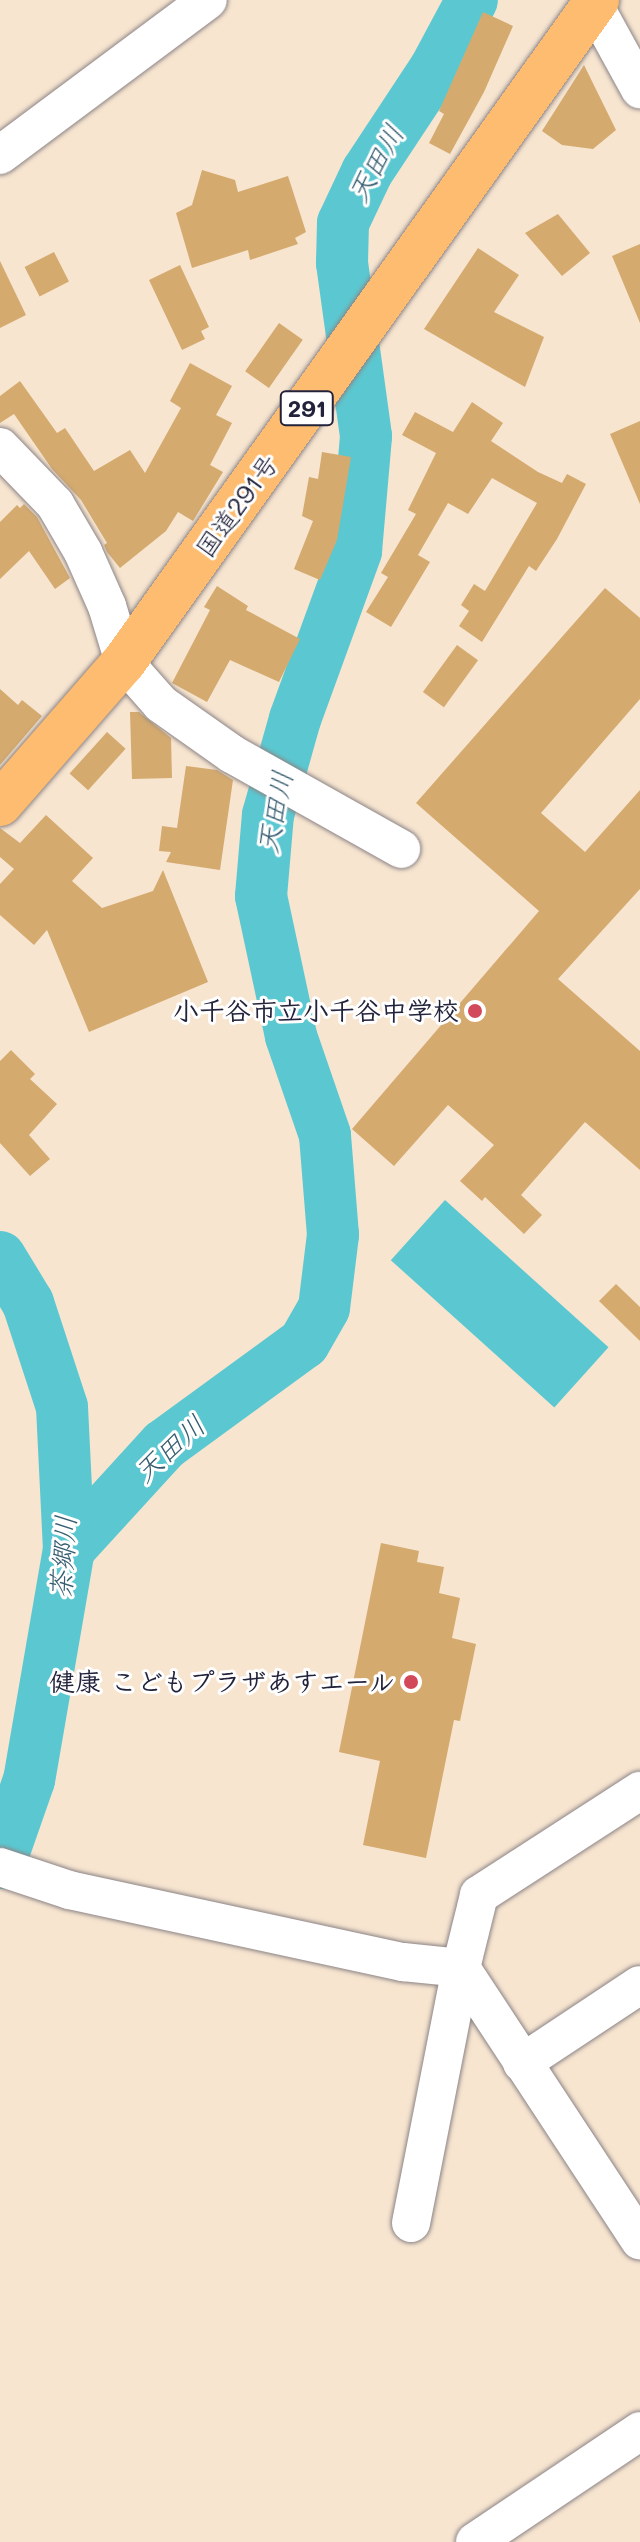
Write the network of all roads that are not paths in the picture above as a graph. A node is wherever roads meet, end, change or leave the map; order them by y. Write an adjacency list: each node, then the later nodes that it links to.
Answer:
1 (208, 0): 4 (street)
2 (594, 1): 3 (street); 6 (highway, 国道291号 / 291)
3 (640, 89)
4 (0, 155)
5 (0, 447): 6 (street)
6 (124, 662): 7 (highway, 国道291号 / 291); 8 (street)
7 (0, 804)
8 (401, 849)
9 (640, 1791): 11 (street)
10 (0, 1867): 11 (street)
11 (461, 1968): 13 (street); 14 (street)
12 (640, 1985): 13 (street)
13 (522, 2063): 15 (street)
14 (411, 2223)
15 (640, 2241)
16 (640, 2431): 17 (street)
17 (475, 2542)

